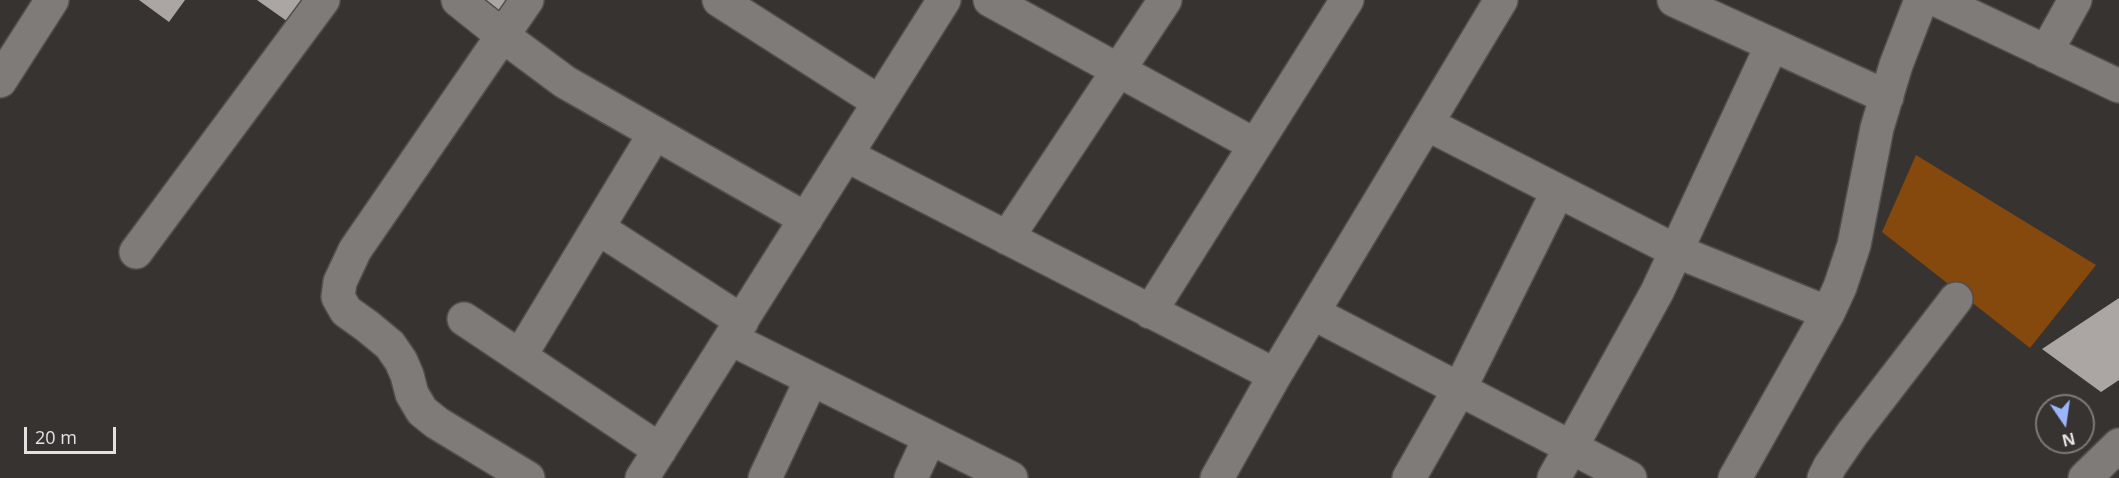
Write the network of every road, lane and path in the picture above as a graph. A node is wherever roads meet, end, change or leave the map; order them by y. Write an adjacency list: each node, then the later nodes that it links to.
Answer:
1 (52, 0): 19 (street)
2 (323, 0): 32 (street)
3 (458, 0): 15 (street)
4 (526, 0): 15 (street)
5 (719, 0): 22 (street)
6 (944, 0): 22 (street)
7 (990, 0): 18 (street)
8 (1165, 0): 18 (street)
9 (1347, 0): 25 (street)
10 (1501, 0): 23 (street)
11 (1674, 0): 16 (street)
12 (1921, 0): 21 (street)
13 (1937, 0): 17 (street)
14 (2074, 0): 17 (street)
15 (503, 36): 24 (street); 47 (street)
16 (1772, 45): 21 (street); 31 (street)
17 (2046, 51): 20 (street)
18 (1119, 70): 25 (street); 30 (street)
19 (0, 81)
20 (2119, 86)
21 (1887, 97): 36 (street)
22 (879, 102): 26 (street)
23 (1426, 124): 27 (street); 35 (street)
24 (656, 133): 28 (street); 29 (street)
25 (1255, 145): 34 (street)
26 (846, 155): 28 (street); 30 (street)
27 (1558, 191): 31 (street); 42 (street)
28 (806, 219): 38 (street)
29 (598, 228): 38 (street); 39 (street)
30 (1007, 238): 34 (street)
31 (1676, 251): 36 (street); 45 (street)
32 (136, 252)
33 (1956, 299): 57 (street)
34 (1150, 312): 40 (street)
35 (1313, 313): 40 (street); 42 (street)
36 (1828, 313): 56 (street)
37 (464, 319): 39 (street)
38 (736, 330): 41 (street); 46 (street)
39 (520, 356): 46 (street)
40 (1275, 375): 52 (street)
41 (811, 380): 43 (street); 49 (street)
42 (1460, 390): 45 (street); 53 (street)
43 (929, 439): 50 (street); 51 (street)
44 (2119, 446): 58 (street)
45 (1570, 448): 54 (street); 55 (street)
46 (660, 450): 48 (street)
47 (528, 478)
48 (642, 478)
49 (765, 478)
50 (911, 478)
51 (1011, 478)
52 (1217, 478)
53 (1409, 478)
54 (1554, 478)
55 (1630, 478)
56 (1735, 478)
57 (1824, 478)
58 (2085, 478)

